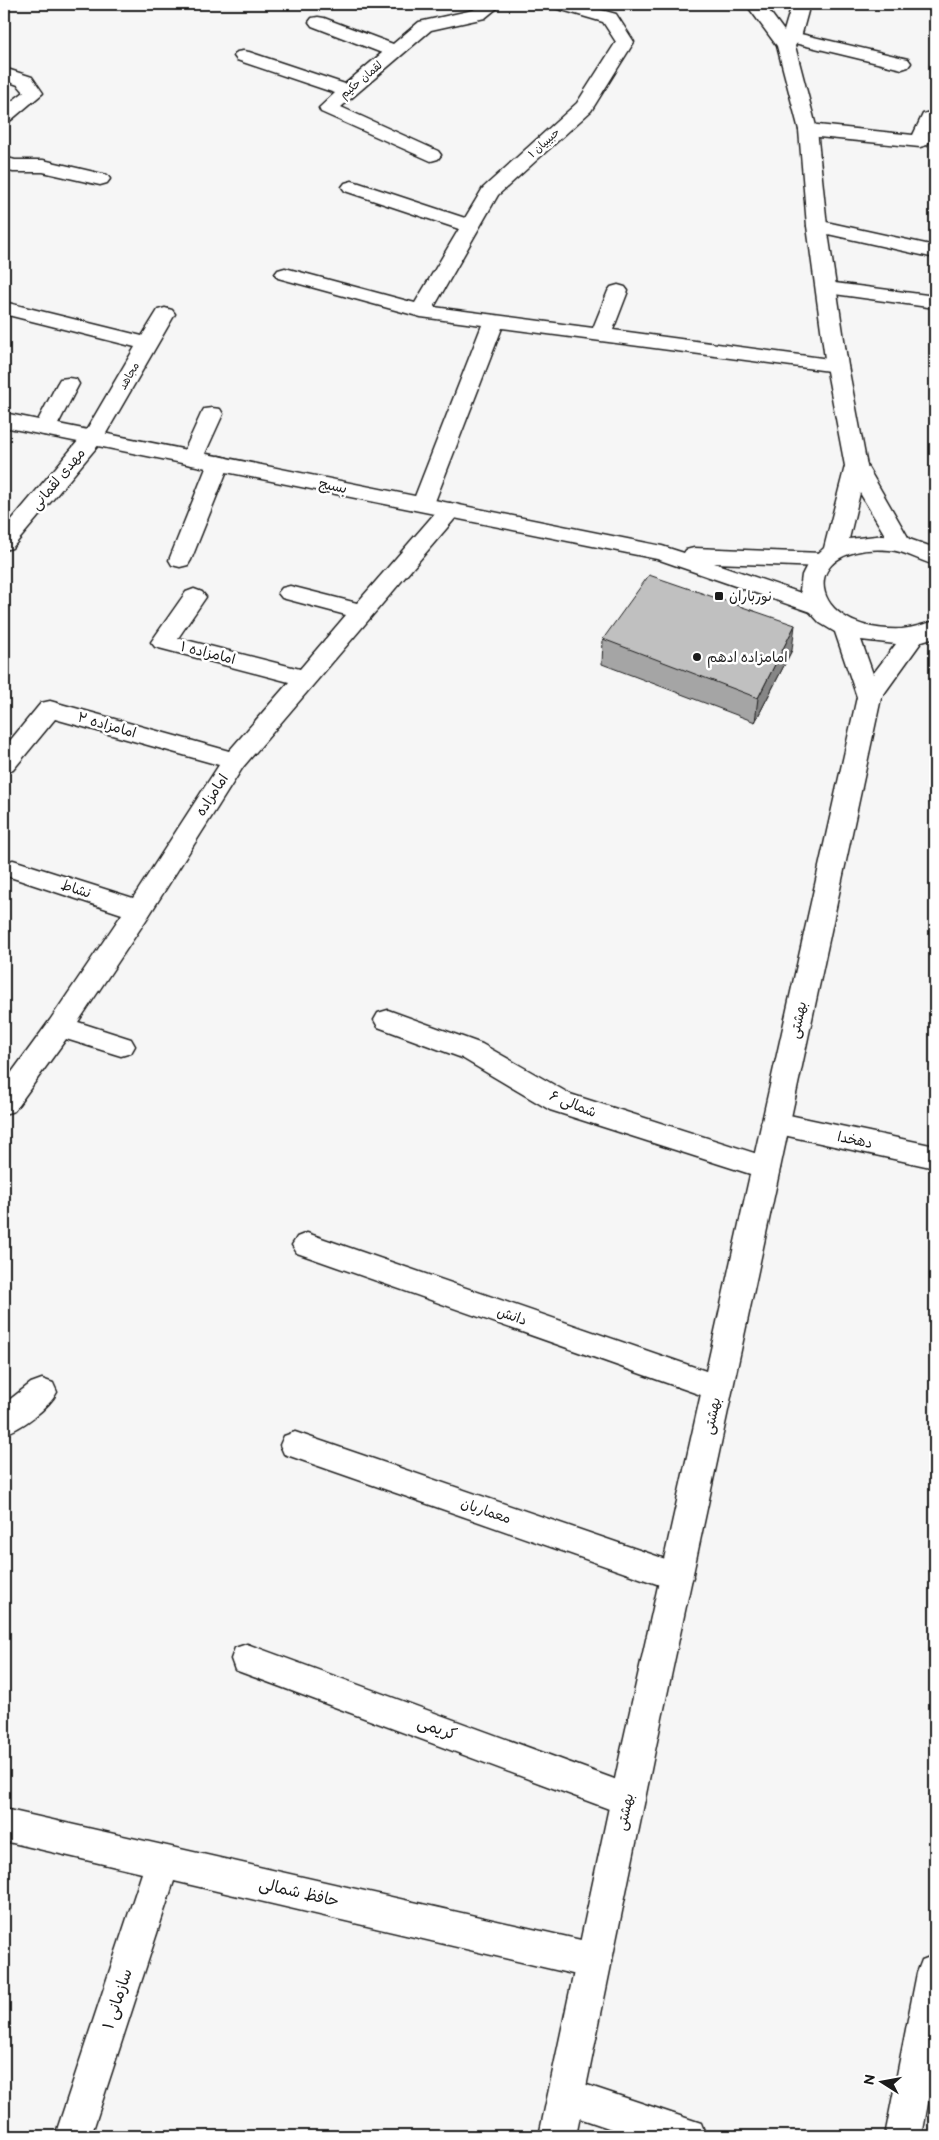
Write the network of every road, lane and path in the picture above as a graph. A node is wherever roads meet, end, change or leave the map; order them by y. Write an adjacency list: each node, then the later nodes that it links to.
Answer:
1 (493, 4): 9 (street, لقمان حکیم)
2 (561, 4): 21 (street, حبیبیان ۱)
3 (755, 4): 8 (street)
4 (766, 4): 5 (street)
5 (770, 4)
6 (801, 4): 8 (street)
7 (318, 22): 9 (street)
8 (789, 41): 11 (street); 16 (street)
9 (395, 51): 13 (street, لقمان حکیم)
10 (243, 56): 13 (street)
11 (902, 64)
12 (4, 74): 14 (street)
13 (348, 91): 17 (street, لقمان حکیم)
14 (4, 116)
15 (930, 118): 16 (street)
16 (808, 130): 22 (street)
17 (430, 155)
18 (4, 163): 19 (street)
19 (100, 179)
20 (352, 187): 21 (street)
21 (470, 226): 29 (street, حبیبیان ۱)
22 (817, 226): 23 (street); 25 (street)
23 (935, 252)
24 (285, 274): 29 (street)
25 (827, 288): 27 (street); 34 (street)
26 (618, 291): 32 (street)
27 (935, 302)
28 (4, 308): 33 (street)
29 (421, 311): 31 (street)
30 (165, 314): 33 (street, مجاهد)
31 (494, 321): 32 (street); 43 (street)
32 (601, 335): 34 (street)
33 (148, 344): 39 (street, مجاهد)
34 (837, 366): 42 (street)
35 (68, 384): 38 (street)
36 (212, 414): 40 (street)
37 (4, 420): 38 (street, بسیج)
38 (45, 428): 39 (street, بسیج)
39 (93, 437): 40 (street, بسیج); 45 (street, مهدی لقمانی)
40 (192, 458): 41 (street, بسیج)
41 (218, 463): 43 (street, بسیج); 50 (street)
42 (856, 466): 46 (street); 48 (street)
43 (423, 504): 44 (street, بسیج)
44 (450, 510): 47 (street, بسیج); 54 (street, امامزاده)
45 (4, 543)
46 (901, 544): 48 (street); 49 (street)
47 (662, 553): 48 (street); 53 (street)
48 (829, 556): 53 (street)
49 (935, 558)
50 (180, 560)
51 (290, 593): 54 (street)
52 (194, 597): 57 (street, امامزاده ۱)
53 (819, 607): 55 (street)
54 (362, 612): 57 (street, امامزاده)
55 (846, 627): 56 (street); 58 (street)
56 (924, 632): 58 (street)
57 (306, 678): 59 (street, امامزاده)
58 (869, 697): 67 (street, بهشتی)
59 (234, 761): 60 (street, امامزاده ۲); 62 (street, امامزاده)
60 (4, 764)
61 (13, 869): 62 (street, نشاط)
62 (139, 910): 64 (street, امامزاده)
63 (388, 1020): 69 (street, شمالی ۶)
64 (60, 1027): 65 (street); 66 (street, امامزاده)
65 (121, 1046)
66 (4, 1103)
67 (775, 1123): 68 (street, دهخدا); 69 (street, بهشتی)
68 (935, 1157)
69 (766, 1168): 71 (street, بهشتی)
70 (307, 1245): 71 (street, دانش)
71 (718, 1388): 75 (street, بهشتی)
72 (42, 1392): 73 (street)
73 (4, 1421)
74 (295, 1444): 75 (street, معماریان)
75 (676, 1577): 77 (street, بهشتی)
76 (247, 1659): 77 (street, کریمی)
77 (628, 1800): 80 (street, بهشتی)
78 (4, 1825): 79 (street, حافظ شمالی)
79 (163, 1862): 80 (street, حافظ شمالی); 83 (street, سازمانی ۱)
80 (594, 1960): 82 (street, بهشتی)
81 (935, 1973): 86 (street)
82 (566, 2096): 84 (street, بهشتی); 85 (street)
83 (73, 2136)
84 (557, 2136)
85 (688, 2136)
86 (903, 2136)

